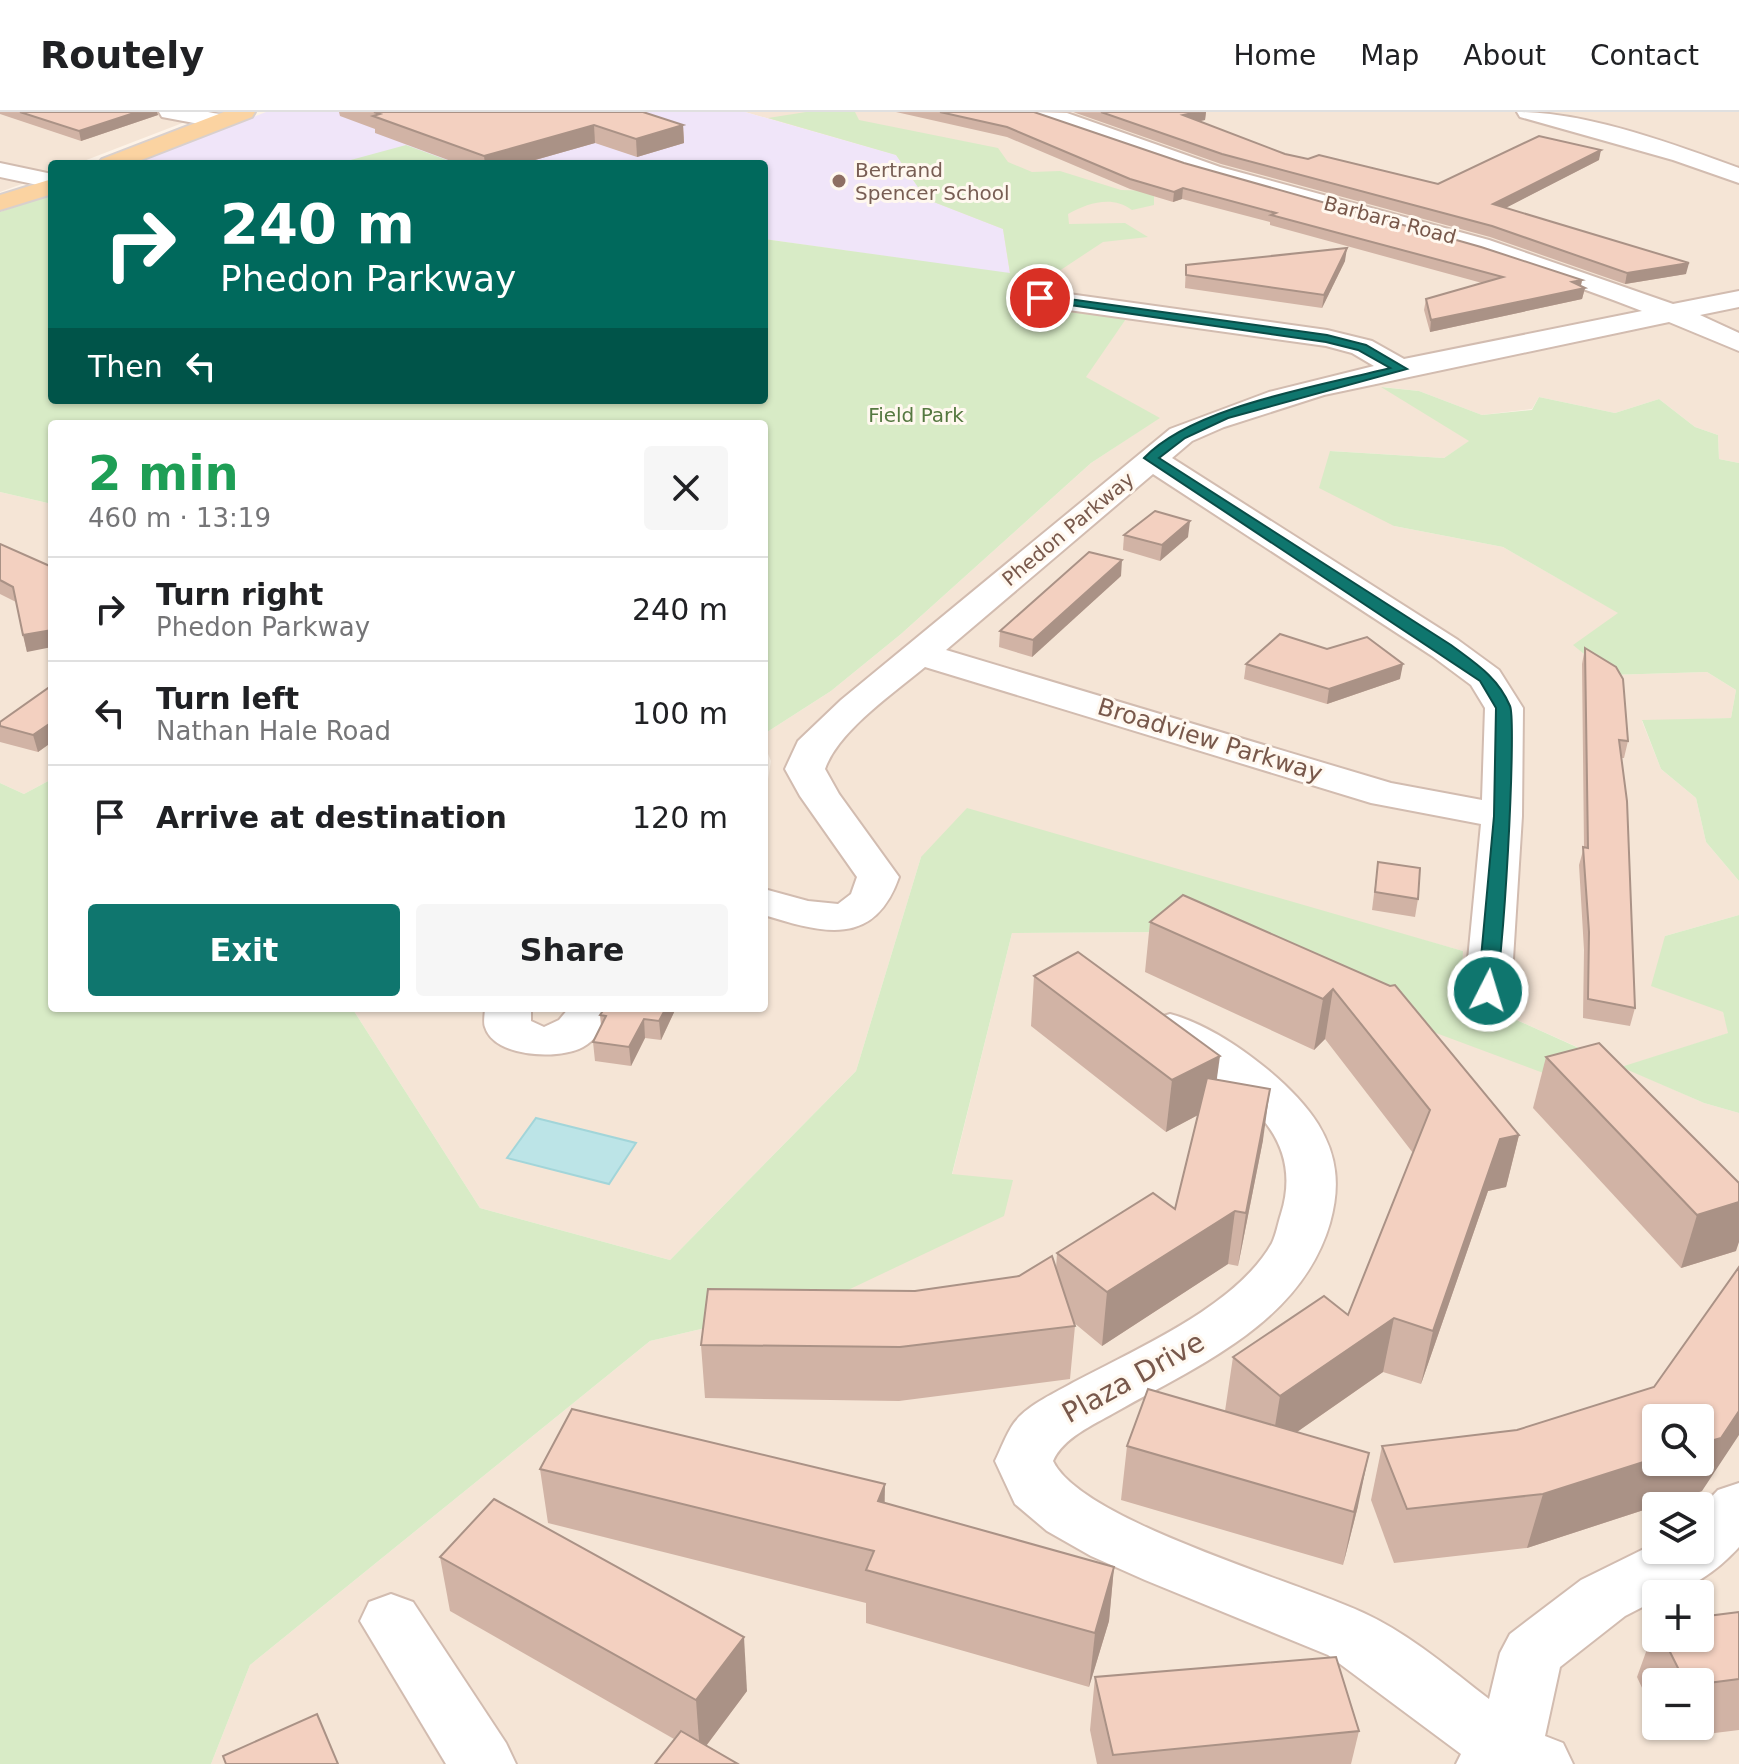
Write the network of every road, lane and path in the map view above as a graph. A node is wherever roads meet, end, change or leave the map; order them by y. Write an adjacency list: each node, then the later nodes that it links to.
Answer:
1 (170, 112): 5 (street)
2 (244, 112): 5 (main road)
3 (1037, 112): 14 (street, Barbara Road)
4 (1528, 112): 8 (street)
5 (221, 121): 6 (main road)
6 (120, 160)
7 (0, 170): 9 (street)
8 (1739, 176)
9 (48, 183)
10 (48, 185): 11 (main road)
11 (0, 203)
12 (1040, 298): 16 (street)
13 (1739, 299): 14 (street, Phedon Parkway)
14 (1675, 312): 15 (street, Barbara Road); 16 (street, Phedon Parkway)
15 (1739, 343)
16 (1401, 369): 17 (street, Phedon Parkway)
17 (1150, 458): 18 (street, Phedon Parkway); 19 (street)
18 (921, 654): 19 (street, Broadview Parkway); 20 (street, Phedon Parkway)
19 (1502, 816): 21 (street)
20 (768, 903)
21 (1488, 991)
22 (1131, 1004): 29 (street, Plaza Drive)
23 (508, 1012): 24 (street)
24 (589, 1012)
25 (1739, 1507): 26 (street, Plaza Drive)
26 (1714, 1534)
27 (1671, 1564): 29 (street, Plaza Drive)
28 (391, 1621): 30 (street)
29 (1512, 1760)
30 (483, 1764)

